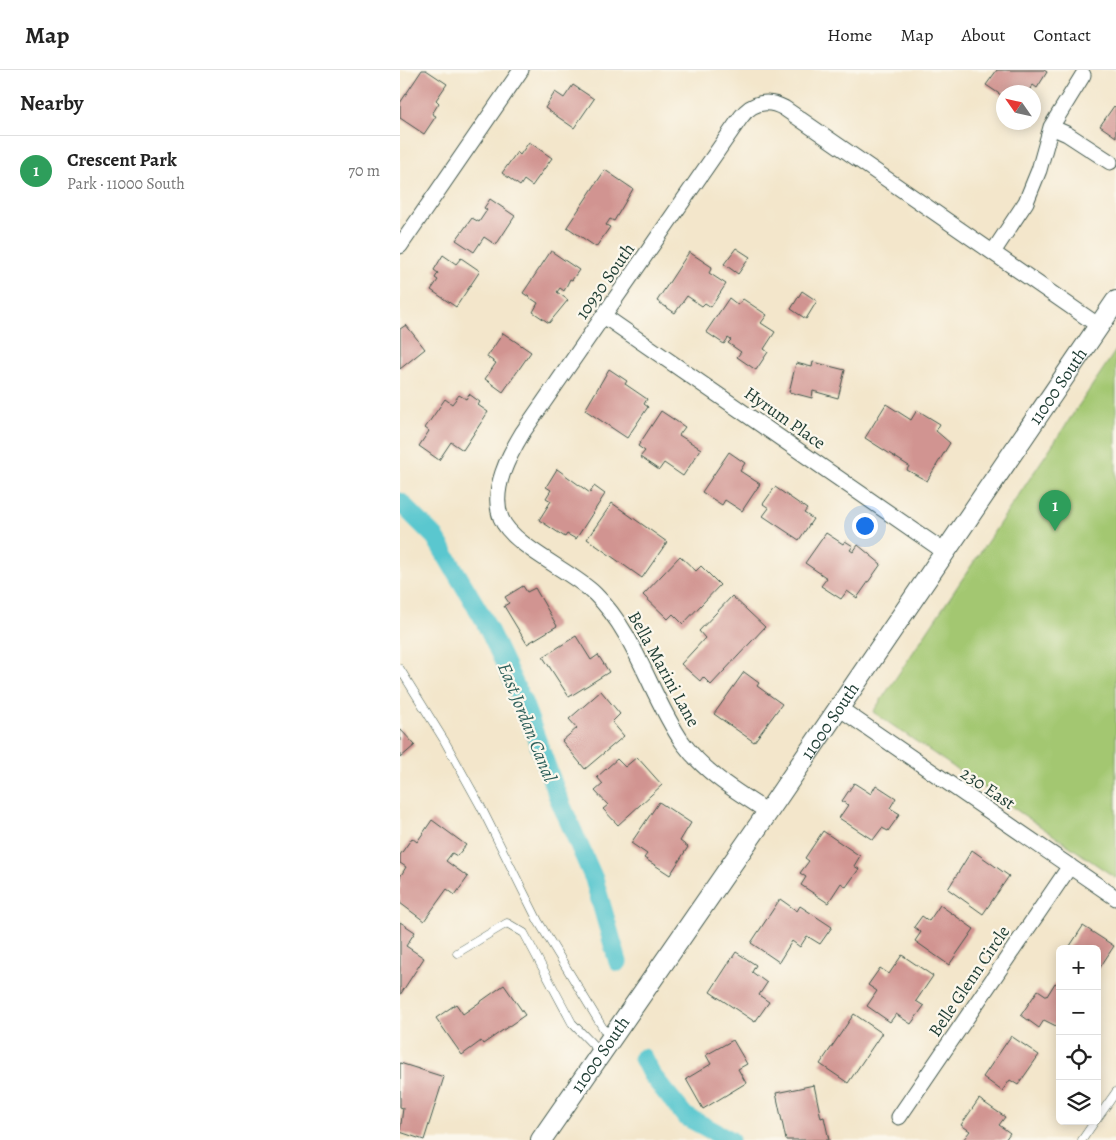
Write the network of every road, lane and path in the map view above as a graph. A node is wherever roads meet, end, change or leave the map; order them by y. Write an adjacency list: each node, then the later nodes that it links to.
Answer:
1 (521, 70): 5 (street)
2 (1083, 75): 3 (street)
3 (1051, 127): 4 (street); 6 (street)
4 (1110, 162)
5 (400, 246)
6 (993, 252): 8 (street, 10930 South); 9 (street)
7 (1116, 301): 9 (street, 11000 South)
8 (604, 316): 10 (street, 10930 South); 11 (street, Hyrum Place)
9 (1099, 326): 11 (street, 11000 South)
10 (499, 496): 14 (street, Bella Marini Lane)
11 (945, 552): 13 (street, 11000 South)
12 (400, 669): 18 (lane)
13 (839, 708): 14 (street, 11000 South); 15 (street, 230 East)
14 (768, 812): 18 (street, 11000 South)
15 (1070, 866): 16 (street, 230 East); 21 (street, Belle Glenn Circle)
16 (1116, 898)
17 (457, 953): 18 (lane)
18 (606, 1046): 23 (street, 11000 South)
19 (1116, 1092): 20 (lane)
20 (1101, 1113)
21 (899, 1117)
22 (1092, 1125): 24 (lane)
23 (541, 1140)
24 (1082, 1140)

